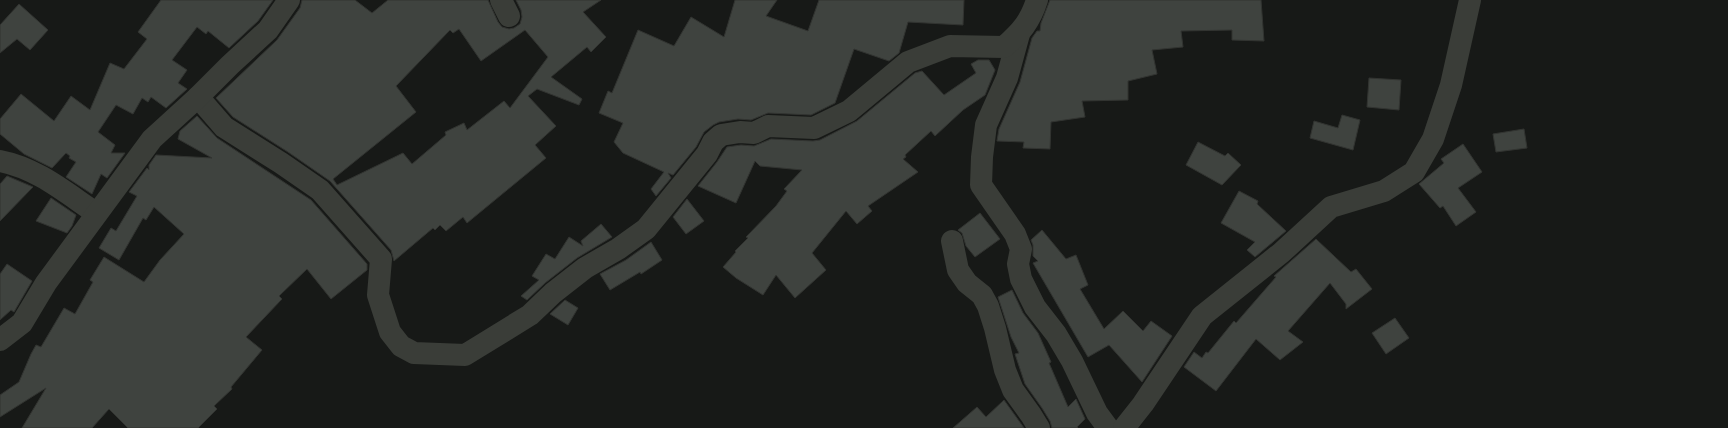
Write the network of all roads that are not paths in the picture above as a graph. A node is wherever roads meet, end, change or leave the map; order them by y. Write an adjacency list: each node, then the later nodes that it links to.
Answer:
1 (289, 0): 5 (street)
2 (1037, 0): 4 (street)
3 (1470, 0): 12 (street)
4 (1019, 34): 5 (street); 11 (street)
5 (198, 97): 7 (street)
6 (0, 161): 7 (street)
7 (96, 214): 9 (street)
8 (952, 241): 10 (street)
9 (0, 340)
10 (1039, 428)
11 (1108, 428)
12 (1124, 428)

